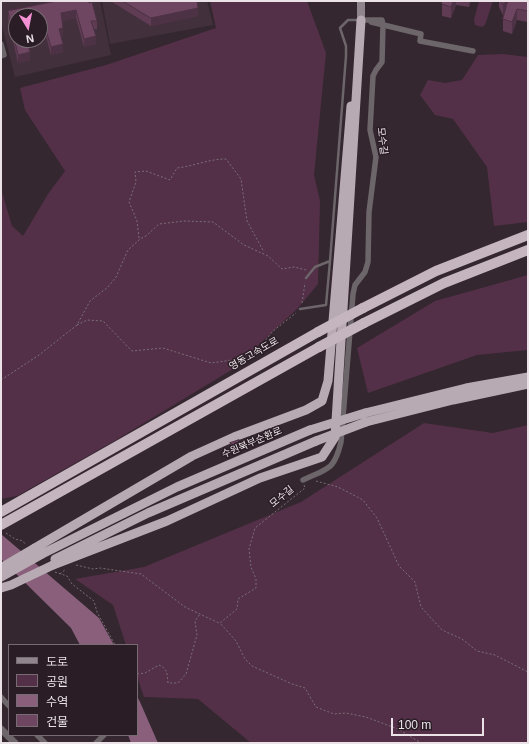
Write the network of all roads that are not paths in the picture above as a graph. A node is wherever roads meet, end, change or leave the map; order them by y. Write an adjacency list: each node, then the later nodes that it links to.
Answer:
1 (362, 1): 2 (main road)
2 (361, 20): 3 (street); 9 (lane); 18 (highway); 19 (highway, bridge)
3 (383, 25): 5 (street); 15 (street, 모수길)
4 (1, 44): 6 (street)
5 (473, 51)
6 (1, 56)
7 (528, 235): 16 (highway, 영동고속도로, bridge)
8 (528, 250): 17 (highway, bridge)
9 (330, 261): 10 (lane); 11 (lane)
10 (306, 278)
11 (300, 309)
12 (528, 377): 14 (highway, 수원북부순환로)
13 (528, 384): 14 (highway, 수원북부순환로)
14 (366, 418): 18 (highway, 수원북부순환로, bridge); 20 (highway, 수원북부순환로, bridge)
15 (303, 480)
16 (3, 511)
17 (3, 528)
18 (51, 563): 21 (highway, 수원북부순환로)
19 (1, 568)
20 (1, 577)
21 (1, 587)
22 (1, 697): 23 (street)
23 (8, 705)
24 (1, 729): 25 (street)
25 (14, 743)

